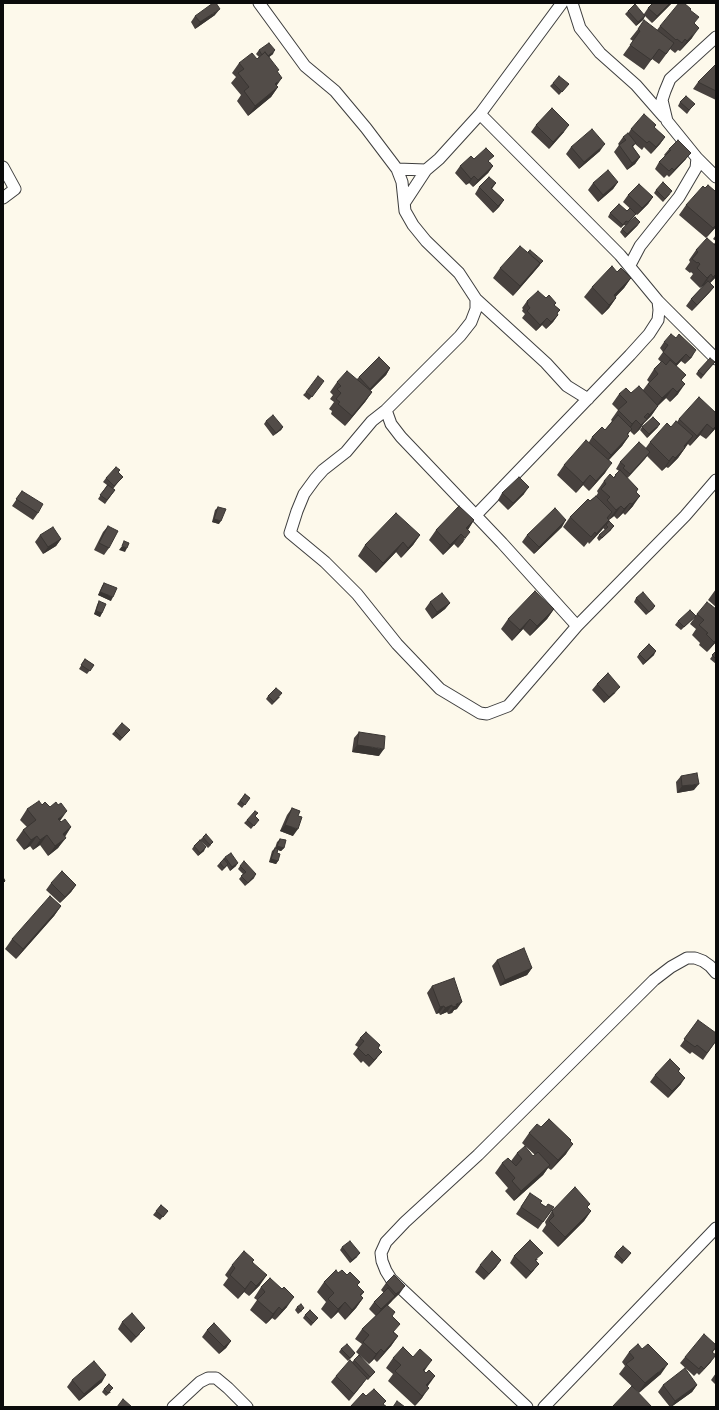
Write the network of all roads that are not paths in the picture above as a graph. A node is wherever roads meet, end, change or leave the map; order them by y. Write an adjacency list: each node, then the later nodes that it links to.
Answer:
1 (259, 3): 9 (street)
2 (562, 3): 5 (street)
3 (572, 3): 6 (street)
4 (716, 37): 6 (street)
5 (480, 114): 10 (street); 14 (street)
6 (667, 121): 7 (street)
7 (697, 158): 11 (street); 14 (street)
8 (3, 167): 12 (street)
9 (397, 168): 10 (street); 13 (street)
10 (426, 170): 13 (street)
11 (716, 177)
12 (3, 198)
13 (405, 202): 15 (street)
14 (630, 266): 16 (street)
15 (476, 299): 18 (street); 19 (street)
16 (658, 301): 17 (street); 18 (street)
17 (716, 359)
18 (588, 399): 23 (street)
19 (386, 410): 20 (street); 21 (street)
20 (372, 421): 21 (street); 24 (street)
21 (391, 424): 23 (street)
22 (716, 480): 24 (street)
23 (476, 515): 24 (street)
24 (577, 626)
25 (716, 972): 29 (street)
26 (716, 1228): 30 (street)
27 (173, 1407): 28 (street)
28 (247, 1407)
29 (527, 1407)
30 (544, 1407)

